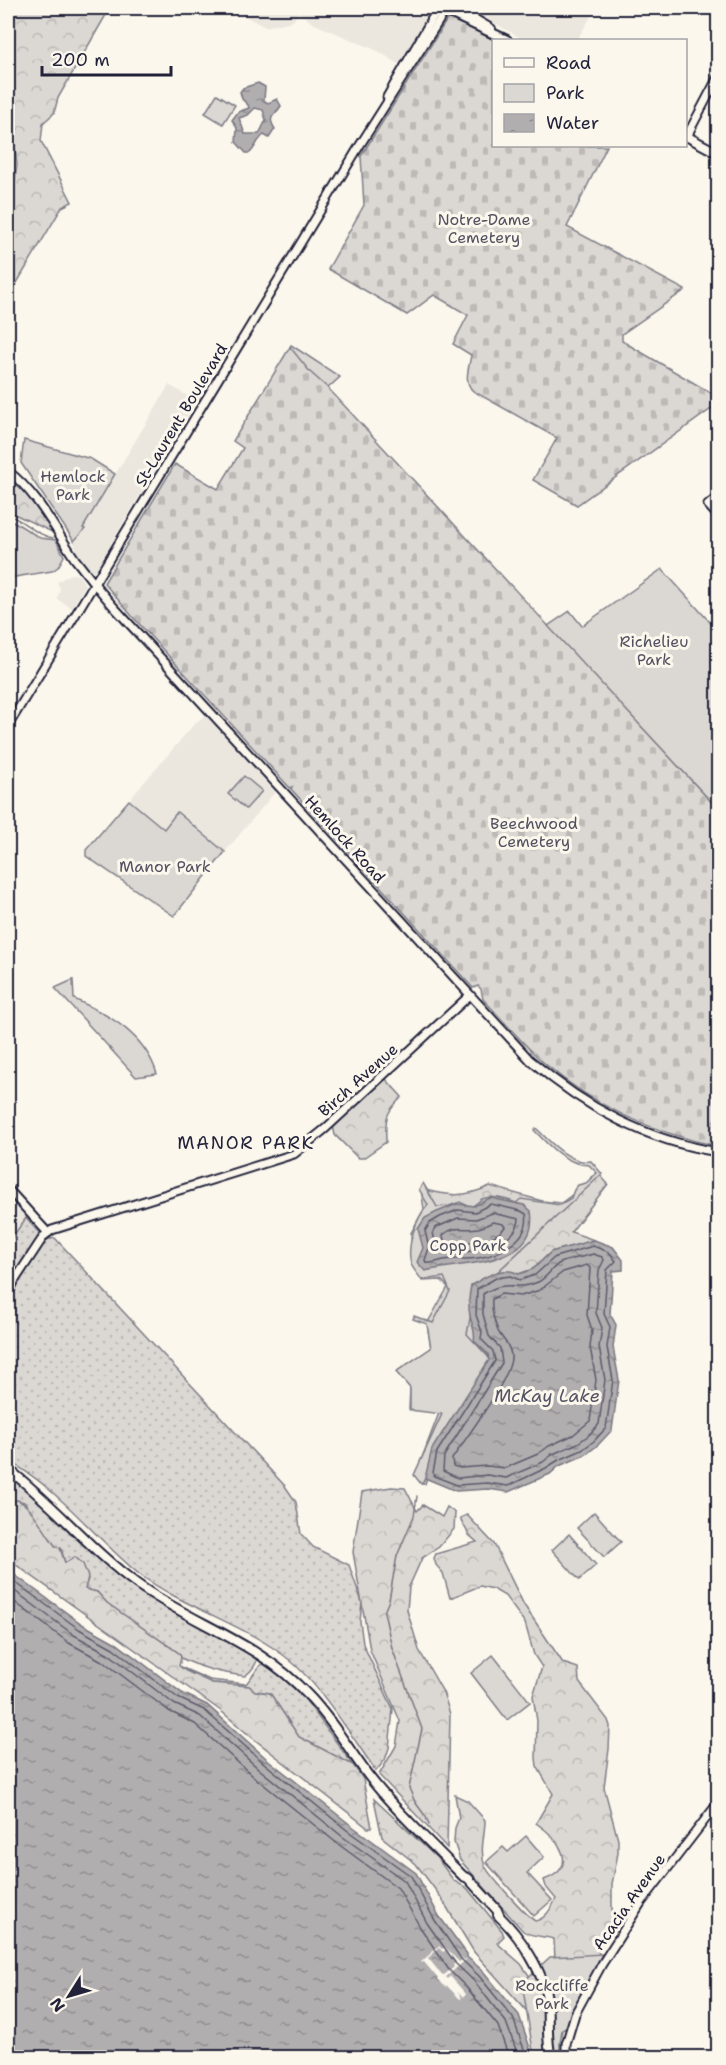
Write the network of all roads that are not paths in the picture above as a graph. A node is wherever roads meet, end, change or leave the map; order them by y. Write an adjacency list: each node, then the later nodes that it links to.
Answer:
1 (443, 8): 4 (main road); 13 (main road, St-Laurent Boulevard)
2 (455, 8): 3 (main road)
3 (505, 39)
4 (505, 39)
5 (718, 77): 6 (main road)
6 (687, 136): 8 (main road)
7 (8, 138): 9 (main road)
8 (718, 153)
9 (8, 182)
10 (8, 471): 13 (main road, Hemlock Road)
11 (718, 497): 12 (main road)
12 (718, 516)
13 (95, 584): 14 (main road, St-Laurent Boulevard); 15 (main road, Hemlock Road)
14 (8, 726)
15 (470, 995): 16 (main road, Hemlock Road); 18 (main road, Birch Avenue)
16 (718, 1152)
17 (8, 1190): 18 (main road)
18 (48, 1233): 19 (main road)
19 (12, 1283): 20 (main road)
20 (8, 1292)
21 (8, 1437): 22 (main road)
22 (8, 1457)
23 (8, 1469): 25 (main road)
24 (718, 1803): 26 (main road, Acacia Avenue)
25 (550, 2058)
26 (566, 2058)

